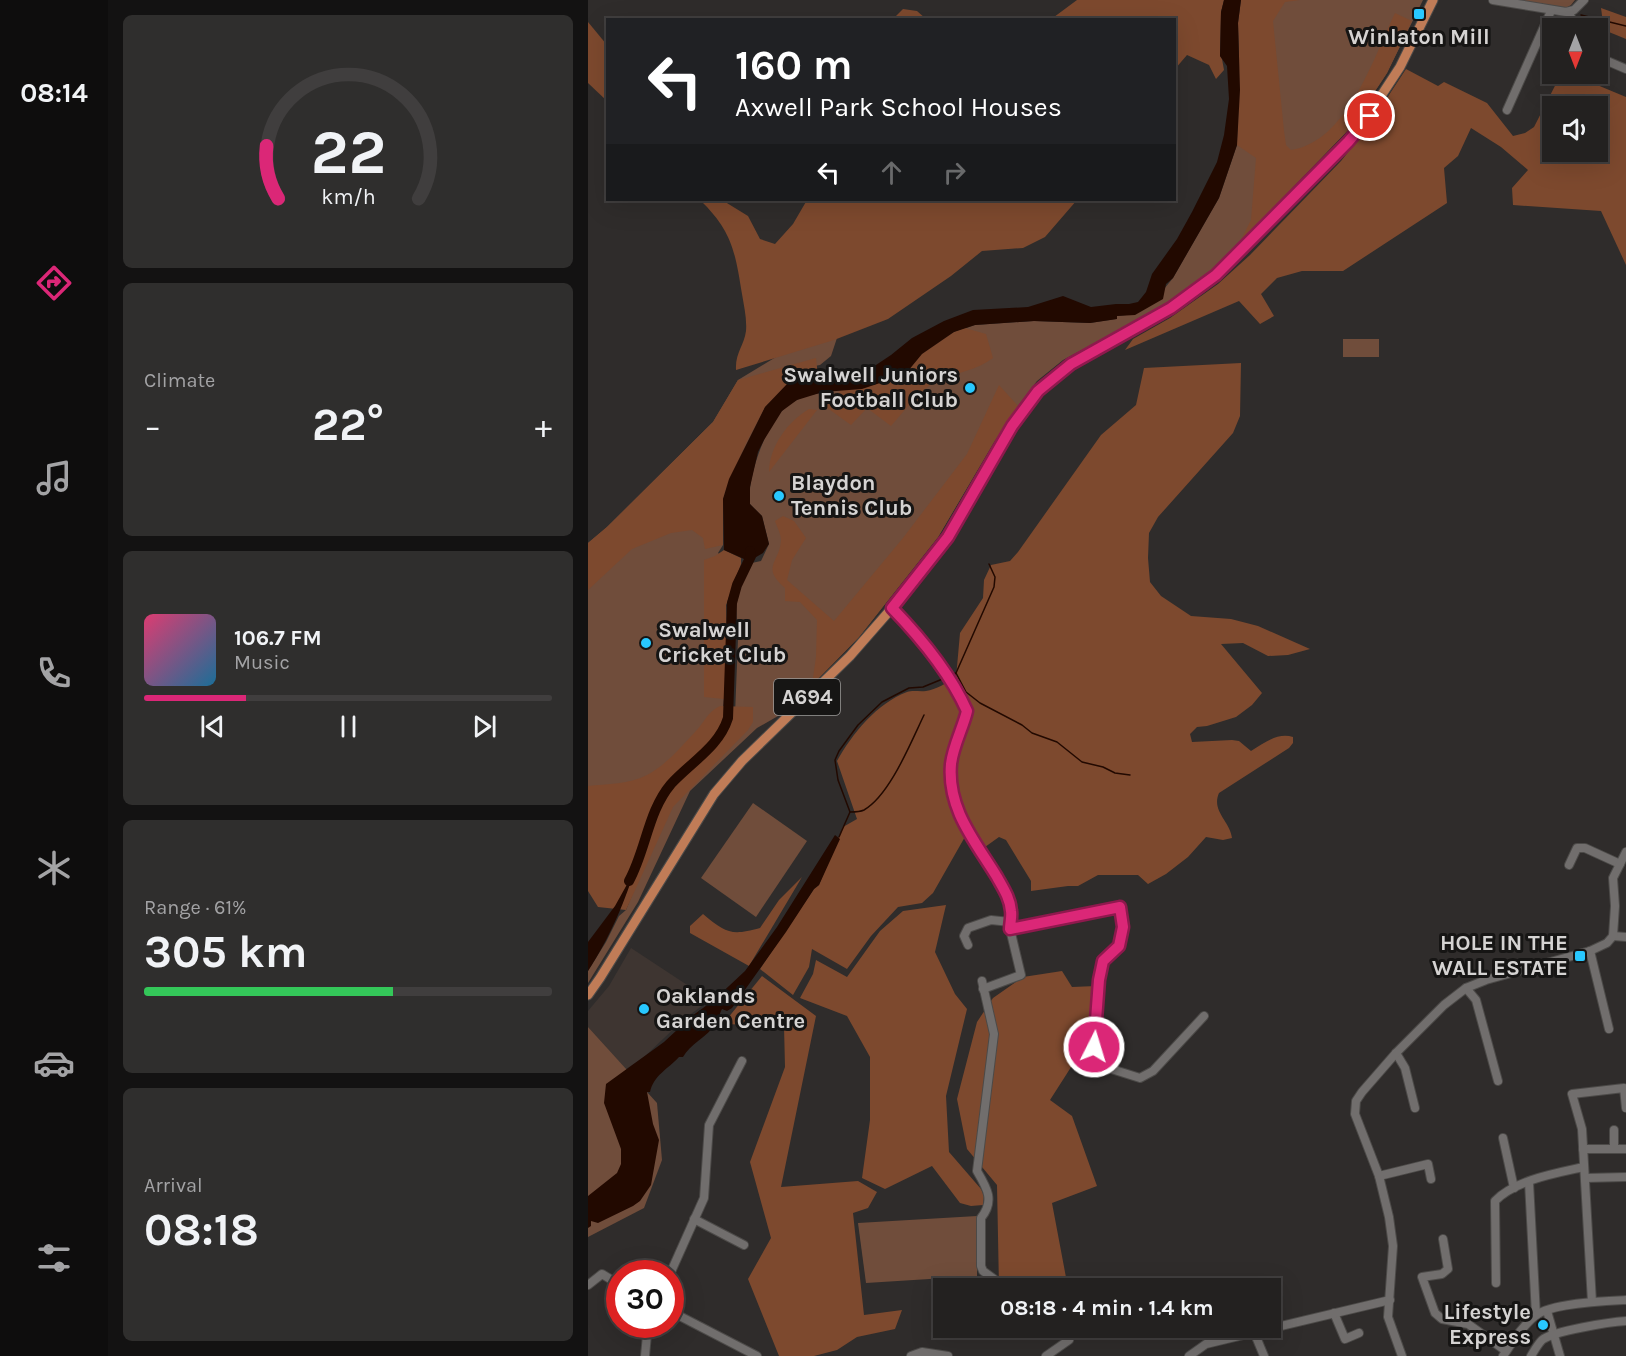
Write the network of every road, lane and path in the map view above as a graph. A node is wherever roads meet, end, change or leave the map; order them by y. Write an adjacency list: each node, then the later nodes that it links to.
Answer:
1 (1432, 0): 10 (main road, A694)
2 (1493, 0): 4 (street)
3 (1584, 0): 5 (street)
4 (1551, 11): 5 (street); 9 (street)
5 (1569, 12): 6 (street)
6 (1571, 18)
7 (1608, 61): 8 (street)
8 (1626, 69)
9 (1507, 110)
10 (892, 608): 14 (street); 20 (main road, A694)
11 (1626, 852): 12 (street)
12 (1620, 864): 13 (street); 15 (street)
13 (1569, 865)
14 (1010, 926): 17 (street); 21 (street); 45 (street)
15 (1613, 936): 16 (street); 18 (street)
16 (1626, 937)
17 (968, 945)
18 (1590, 951): 19 (street); 22 (street)
19 (1466, 988): 23 (street); 25 (street)
20 (588, 995)
21 (1204, 1016)
22 (1609, 1029)
23 (1396, 1053): 26 (street); 34 (street)
24 (742, 1061): 40 (street)
25 (1498, 1082)
26 (1415, 1108)
27 (1626, 1108): 30 (street)
28 (1614, 1130): 31 (street)
29 (1503, 1137): 39 (street)
30 (1583, 1149): 31 (street); 33 (street)
31 (1614, 1149): 32 (street)
32 (1626, 1149)
33 (1584, 1167): 36 (street); 38 (street)
34 (1379, 1176): 37 (street); 48 (street)
35 (1626, 1177): 36 (street)
36 (1585, 1178): 50 (street)
37 (1431, 1179)
38 (1530, 1182): 39 (street); 53 (street)
39 (1514, 1188): 46 (street)
40 (694, 1220): 42 (street); 43 (street)
41 (1443, 1239): 63 (street)
42 (744, 1245)
43 (676, 1260)
44 (606, 1276): 47 (street)
45 (993, 1278)
46 (1496, 1283)
47 (588, 1285)
48 (1390, 1300): 52 (street); 71 (street)
49 (1626, 1300): 50 (street)
50 (1592, 1302): 51 (street)
51 (1547, 1311): 53 (street); 58 (street)
52 (1334, 1313): 56 (street); 57 (street)
53 (1536, 1315): 63 (street)
54 (684, 1318): 66 (street)
55 (1626, 1322): 58 (street)
56 (1281, 1326)
57 (1359, 1333)
58 (1553, 1335): 72 (street); 73 (street)
59 (647, 1338): 65 (street)
60 (1230, 1338): 64 (street)
61 (1256, 1338): 70 (street)
62 (1069, 1340): 69 (street)
63 (1504, 1354)
64 (1192, 1355)
65 (645, 1356)
66 (756, 1356)
67 (911, 1356): 68 (street)
68 (948, 1356)
69 (1046, 1356)
70 (1264, 1356)
71 (1402, 1356)
72 (1531, 1356)
73 (1560, 1356)

